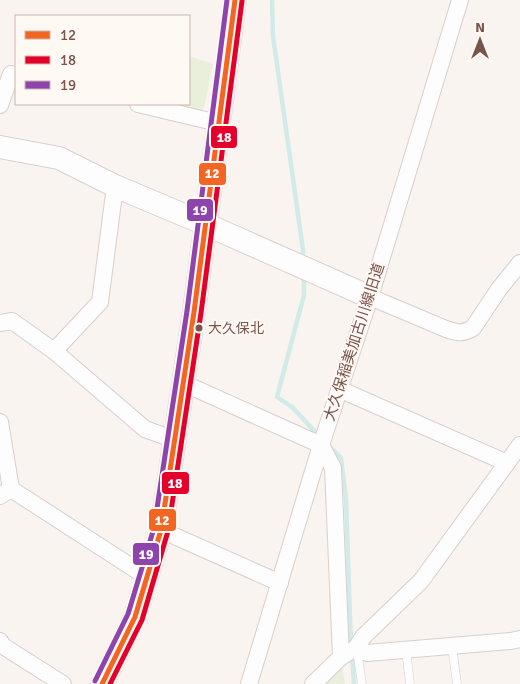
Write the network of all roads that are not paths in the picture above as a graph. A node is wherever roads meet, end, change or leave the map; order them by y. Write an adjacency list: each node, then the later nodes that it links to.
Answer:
1 (235, 0): 6 (main road)
2 (460, 0): 11 (street, 大久保稲美加古川線旧道)
3 (9, 73): 5 (street)
4 (142, 105): 6 (street)
5 (0, 106)
6 (218, 123): 9 (main road)
7 (0, 147): 8 (main road)
8 (115, 186): 9 (main road); 13 (street)
9 (205, 224): 11 (main road); 14 (main road)
10 (518, 271): 11 (street)
11 (370, 297): 15 (street, 大久保稲美加古川線旧道)
12 (0, 323): 13 (street)
13 (54, 351): 17 (street)
14 (183, 383): 17 (main road); 18 (street)
15 (339, 389): 18 (street, 大久保稲美加古川線旧道); 20 (street)
16 (0, 422): 21 (street)
17 (175, 440): 22 (main road)
18 (322, 445): 24 (street, 大久保稲美加古川線旧道); 30 (street)
19 (520, 445): 20 (street)
20 (507, 463): 28 (street)
21 (6, 492): 23 (street)
22 (161, 530): 23 (main road); 24 (street)
23 (147, 577): 32 (main road)
24 (280, 583): 33 (street, 大久保稲美加古川線旧道)
25 (520, 639): 27 (street)
26 (0, 641): 31 (street)
27 (452, 646): 29 (street); 37 (lane)
28 (356, 648): 29 (street); 30 (street); 35 (lane)
29 (406, 650): 36 (lane)
30 (341, 658): 34 (street)
31 (63, 684)
32 (102, 684)
33 (249, 684)
34 (313, 684)
35 (362, 684)
36 (410, 684)
37 (457, 684)

